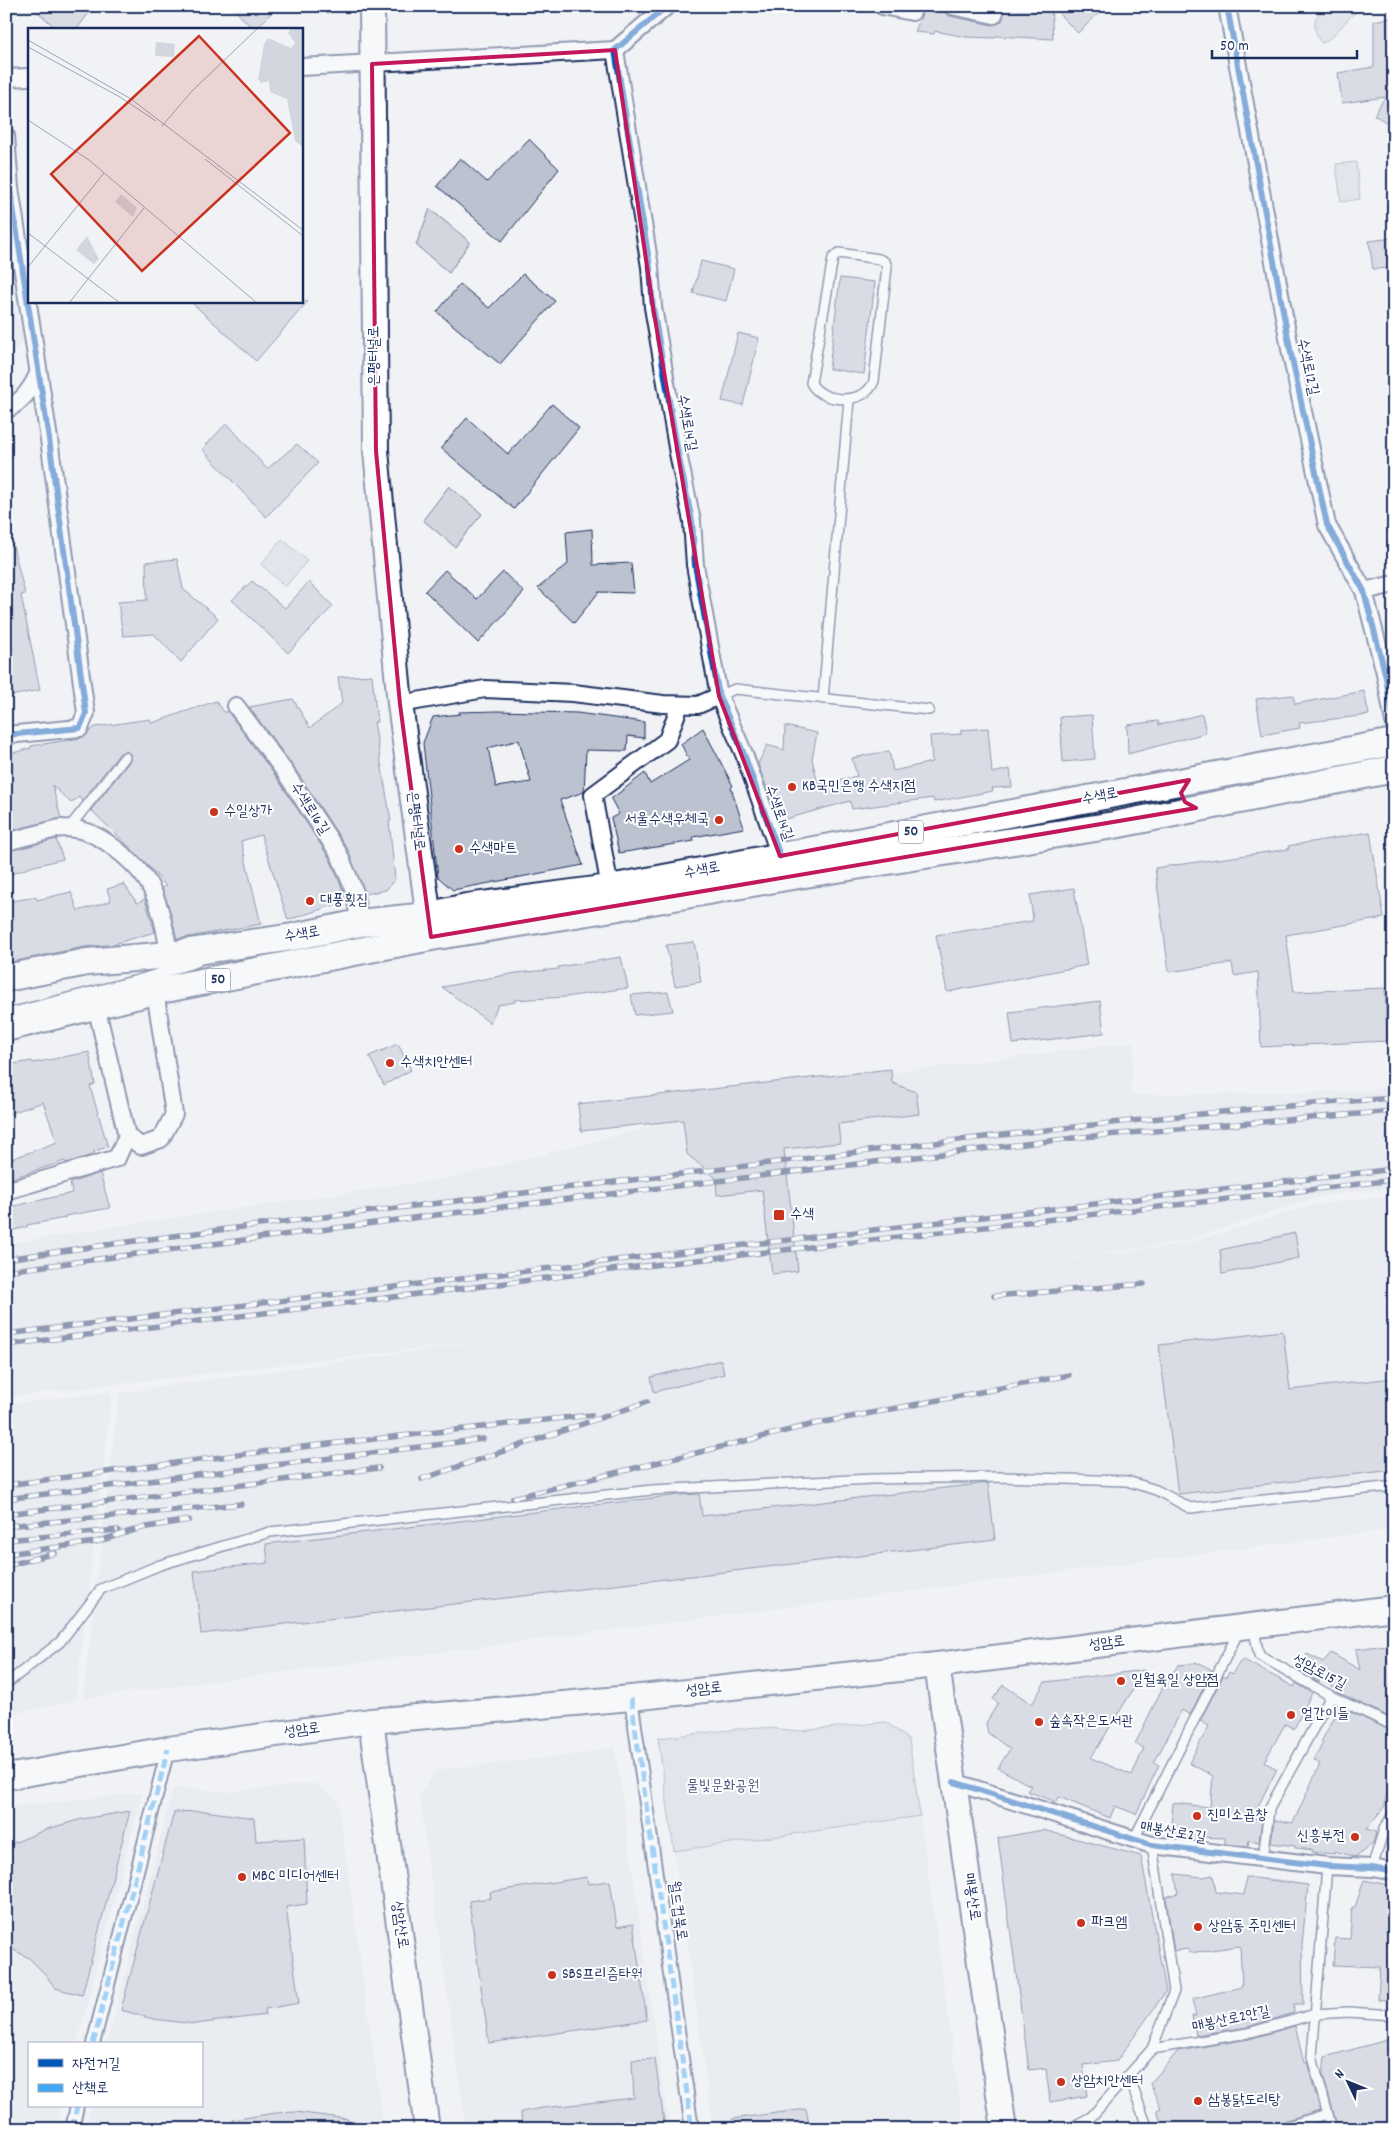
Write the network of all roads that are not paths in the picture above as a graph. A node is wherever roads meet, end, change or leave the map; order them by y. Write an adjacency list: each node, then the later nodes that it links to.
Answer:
1 (372, 6): 9 (main road, 은평터널로)
2 (666, 6): 8 (street)
3 (882, 6): 4 (street)
4 (914, 6)
5 (952, 6): 6 (street)
6 (996, 6)
7 (1227, 6): 18 (street, 수색로12길)
8 (615, 50): 9 (street); 19 (street, 수색로14길)
9 (372, 64): 10 (street); 21 (main road, 은평터널로)
10 (302, 67)
11 (28, 77): 12 (street)
12 (6, 78)
13 (6, 136): 14 (street)
14 (38, 374): 16 (street); 26 (street)
15 (849, 400): 15 (lane); 20 (lane)
16 (6, 410)
17 (1394, 584): 18 (street)
18 (1364, 591): 25 (street, 수색로12길)
19 (719, 696): 20 (lane); 22 (street); 34 (street, 수색로14길)
20 (823, 699): 24 (lane)
21 (400, 704): 22 (street); 37 (main road, 은평터널로)
22 (680, 705): 35 (street)
23 (236, 706): 36 (street, 수색로16길)
24 (928, 710)
25 (1394, 722)
26 (6, 735)
27 (1394, 742): 30 (main road, 수색로 / 50)
28 (125, 757): 32 (lane)
29 (1394, 769): 31 (main road, 수색로 / 50)
30 (1188, 780): 31 (main road); 34 (main road, 수색로 / 50)
31 (1196, 808): 37 (main road, 수색로 / 50)
32 (69, 828): 33 (street); 39 (street)
33 (6, 842)
34 (780, 856): 35 (main road, 수색로 / 50)
35 (610, 888): 37 (main road, 수색로 / 50)
36 (360, 923): 37 (main road, 수색로 / 50); 38 (main road, 수색로 / 50)
37 (429, 926): 41 (main road, 수색로 / 50)
38 (246, 944): 39 (main road, 수색로 / 50); 43 (lane)
39 (169, 955): 40 (main road, 수색로 / 50)
40 (6, 978)
41 (155, 991): 42 (main road, 수색로 / 50); 45 (street)
42 (96, 1006): 44 (main road, 수색로 / 50); 45 (street)
43 (6, 1014)
44 (6, 1028)
45 (126, 1136): 46 (street)
46 (6, 1191)
47 (1394, 1486): 51 (lane)
48 (1394, 1608): 49 (main road, 성암로)
49 (1247, 1627): 50 (main road, 성암로); 52 (lane, 성암로15길); 60 (lane)
50 (937, 1665): 53 (main road, 성암로); 58 (main road, 매봉산로)
51 (6, 1684)
52 (1331, 1696): 55 (lane, 성암로15길); 62 (lane)
53 (631, 1698): 54 (main road, 성암로); 75 (street, 월드컵북로)
54 (371, 1721): 56 (main road, 성암로); 74 (main road, 상암산로)
55 (1394, 1726)
56 (168, 1749): 57 (main road, 성암로); 68 (street)
57 (6, 1777)
58 (954, 1782): 60 (street, 매봉산로2길); 76 (main road, 매봉산로)
59 (1394, 1812): 64 (lane)
60 (1134, 1839): 61 (street, 매봉산로2길)
61 (1152, 1845): 62 (street, 매봉산로2길); 69 (lane)
62 (1263, 1859): 63 (street, 매봉산로2길)
63 (1327, 1866): 64 (street, 매봉산로2길); 66 (lane)
64 (1372, 1868): 65 (street, 매봉산로2길)
65 (1394, 1872)
66 (1315, 2014): 67 (lane, 매봉산로2안길); 69 (lane, 매봉산로2안길); 72 (lane)
67 (1394, 2016)
68 (94, 2042)
69 (1152, 2050): 70 (lane)
70 (1129, 2077): 77 (lane); 78 (lane)
71 (77, 2108): 73 (street)
72 (1327, 2114): 79 (lane); 80 (lane)
73 (72, 2129)
74 (427, 2129)
75 (692, 2129)
76 (1004, 2129)
77 (1068, 2129)
78 (1148, 2129)
79 (1278, 2129)
80 (1332, 2129)

